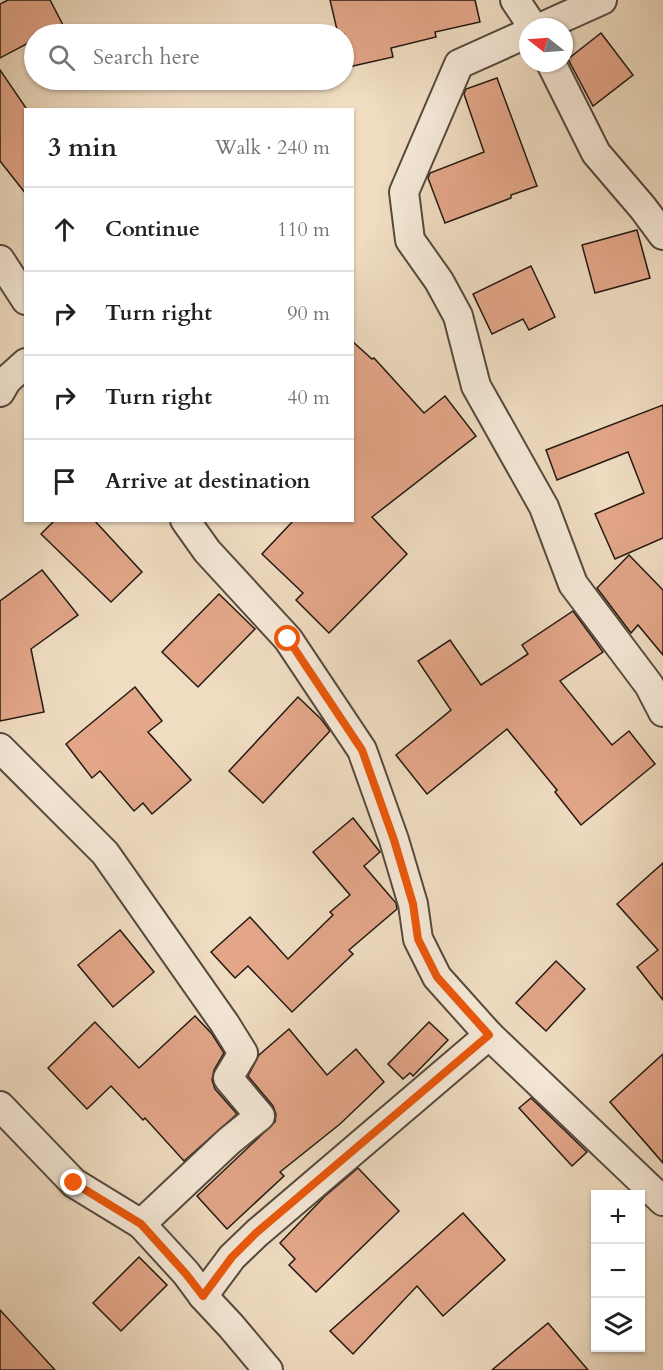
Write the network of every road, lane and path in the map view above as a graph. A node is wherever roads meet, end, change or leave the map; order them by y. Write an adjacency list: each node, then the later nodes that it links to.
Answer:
1 (515, 0): 3 (street)
2 (602, 0): 4 (street)
3 (527, 18)
4 (562, 18)
5 (519, 37): 13 (street)
6 (556, 72): 7 (street)
7 (663, 235)
8 (0, 260): 9 (street)
9 (24, 297)
10 (24, 365): 11 (street)
11 (0, 392)
12 (186, 522): 15 (street)
13 (663, 712)
14 (0, 748): 18 (street)
15 (489, 1035): 17 (street); 19 (street)
16 (0, 1106): 18 (street)
17 (663, 1201)
18 (141, 1224): 19 (street)
19 (203, 1296): 20 (street)
20 (268, 1370)

